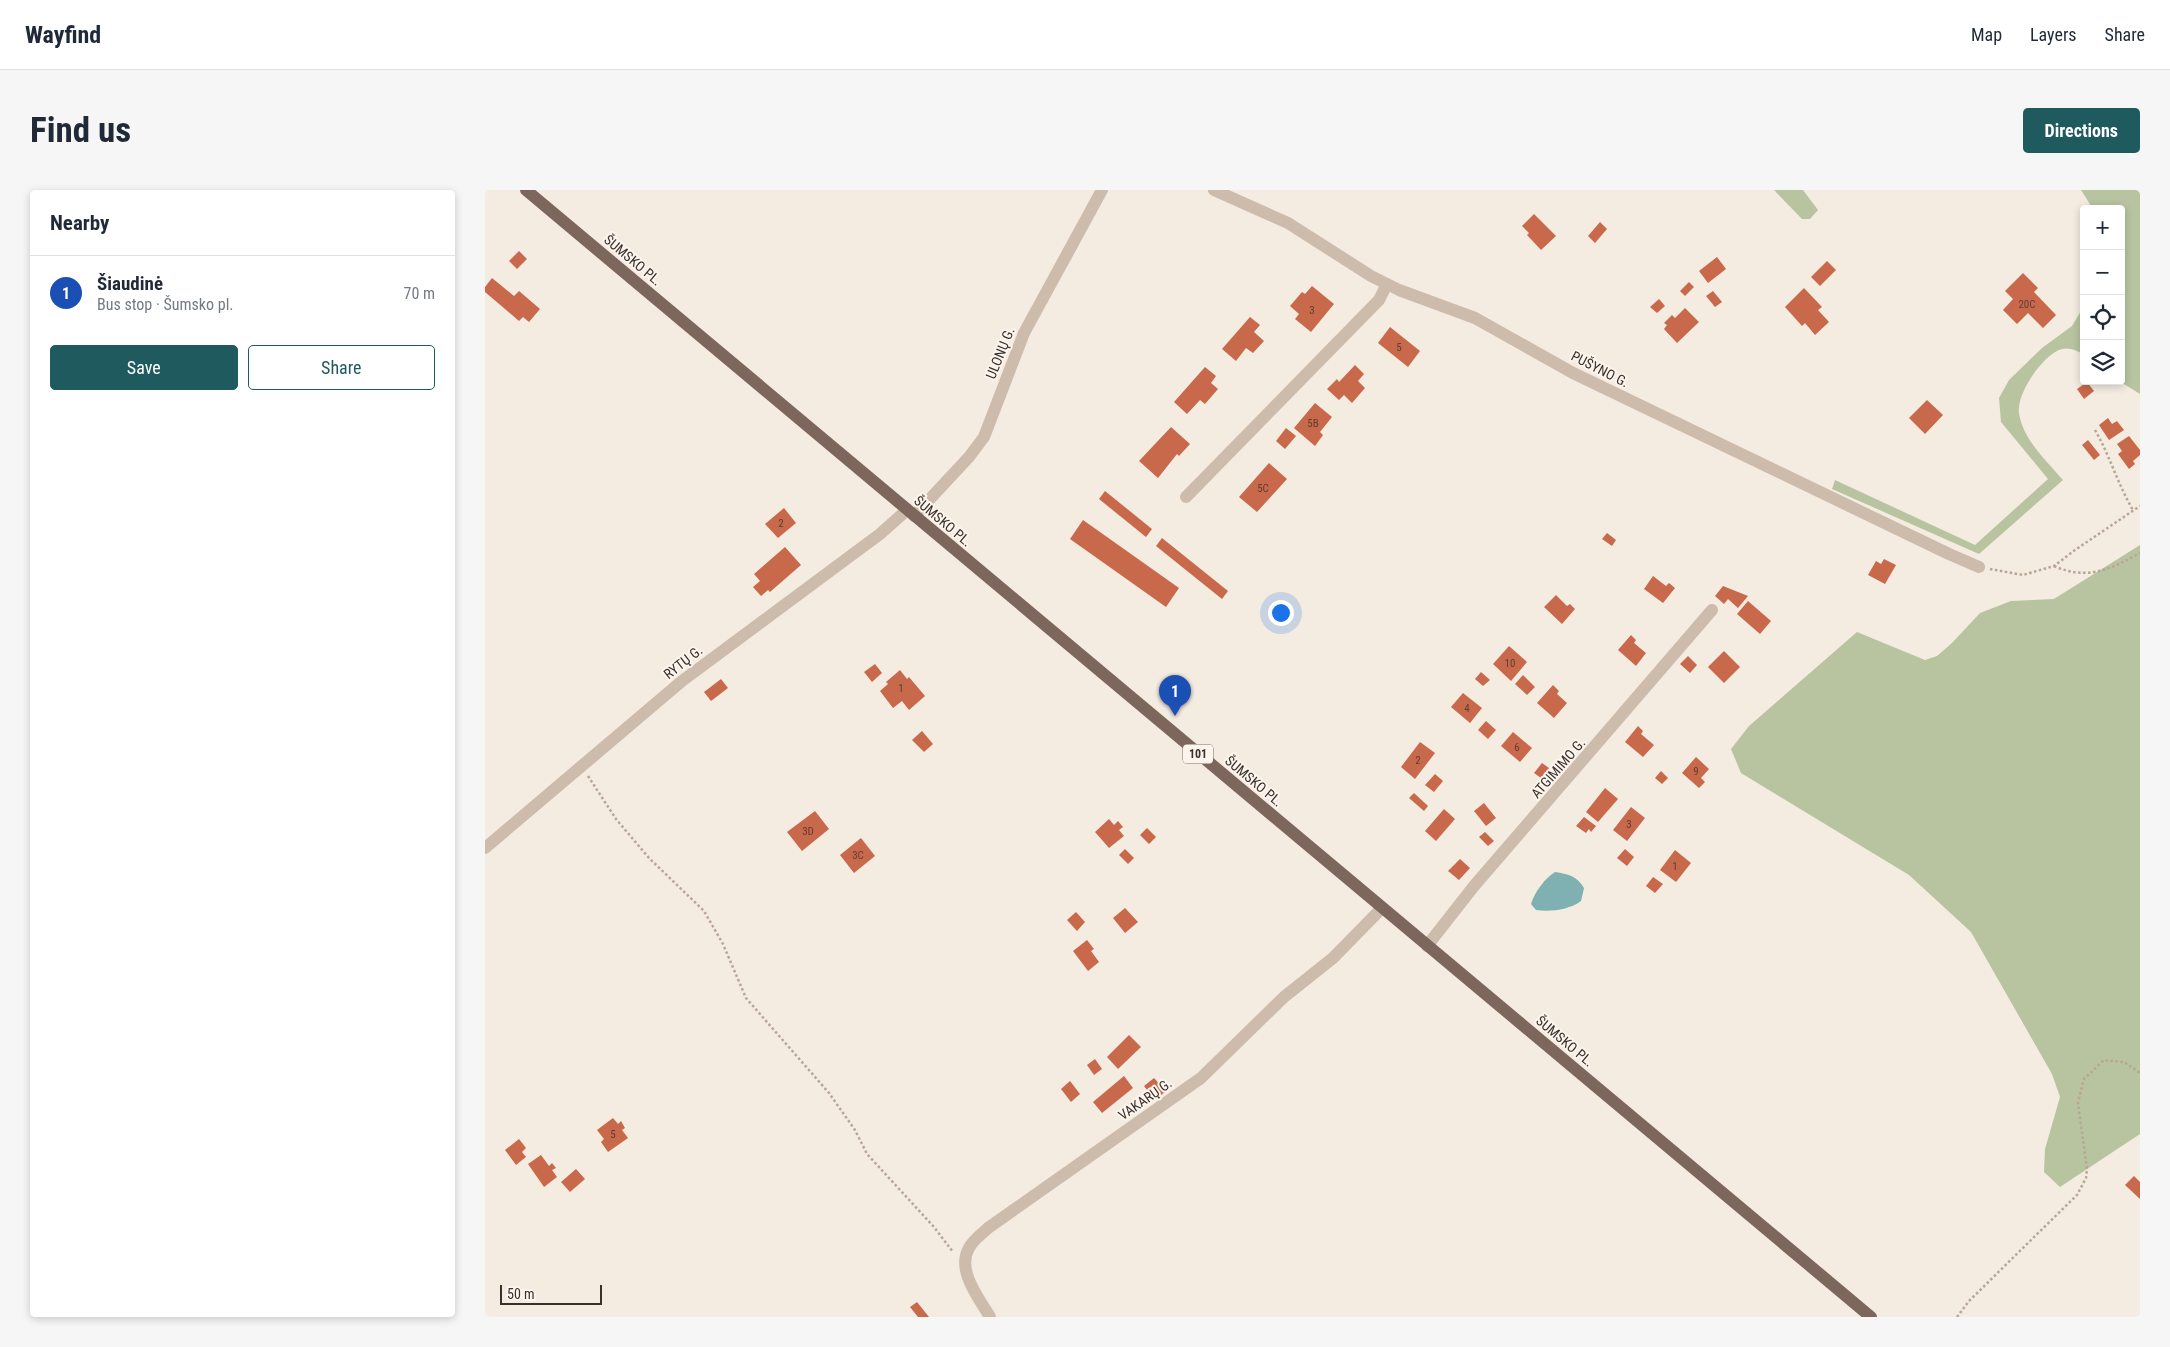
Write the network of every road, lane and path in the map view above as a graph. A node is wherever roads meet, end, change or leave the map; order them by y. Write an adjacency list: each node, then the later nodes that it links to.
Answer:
1 (526, 190): 9 (main road, ŠUMSKO PL. / 101)
2 (1102, 190): 9 (street, ULONŲ G.)
3 (1214, 190): 4 (street, PUŠYNO G.)
4 (1387, 284): 6 (street); 11 (street, PUŠYNO G.)
5 (2095, 430): 8 (path)
6 (1186, 498)
7 (2140, 506): 8 (path)
8 (2134, 510): 12 (path)
9 (910, 513): 14 (street, RYTŲ G.); 16 (main road, ŠUMSKO PL. / 101)
10 (2140, 553): 12 (path)
11 (1979, 566): 12 (path)
12 (2054, 566)
13 (1712, 610): 17 (street, ATGIMIMO G.)
14 (581, 766): 15 (street, RYTŲ G.); 19 (path)
15 (485, 848)
16 (1382, 908): 17 (main road, ŠUMSKO PL. / 101); 19 (street, VAKARŲ G.)
17 (1427, 946): 21 (main road, ŠUMSKO PL. / 101)
18 (2140, 1072): 22 (path)
19 (965, 1267): 20 (street)
20 (990, 1317)
21 (1871, 1317)
22 (1957, 1317)

